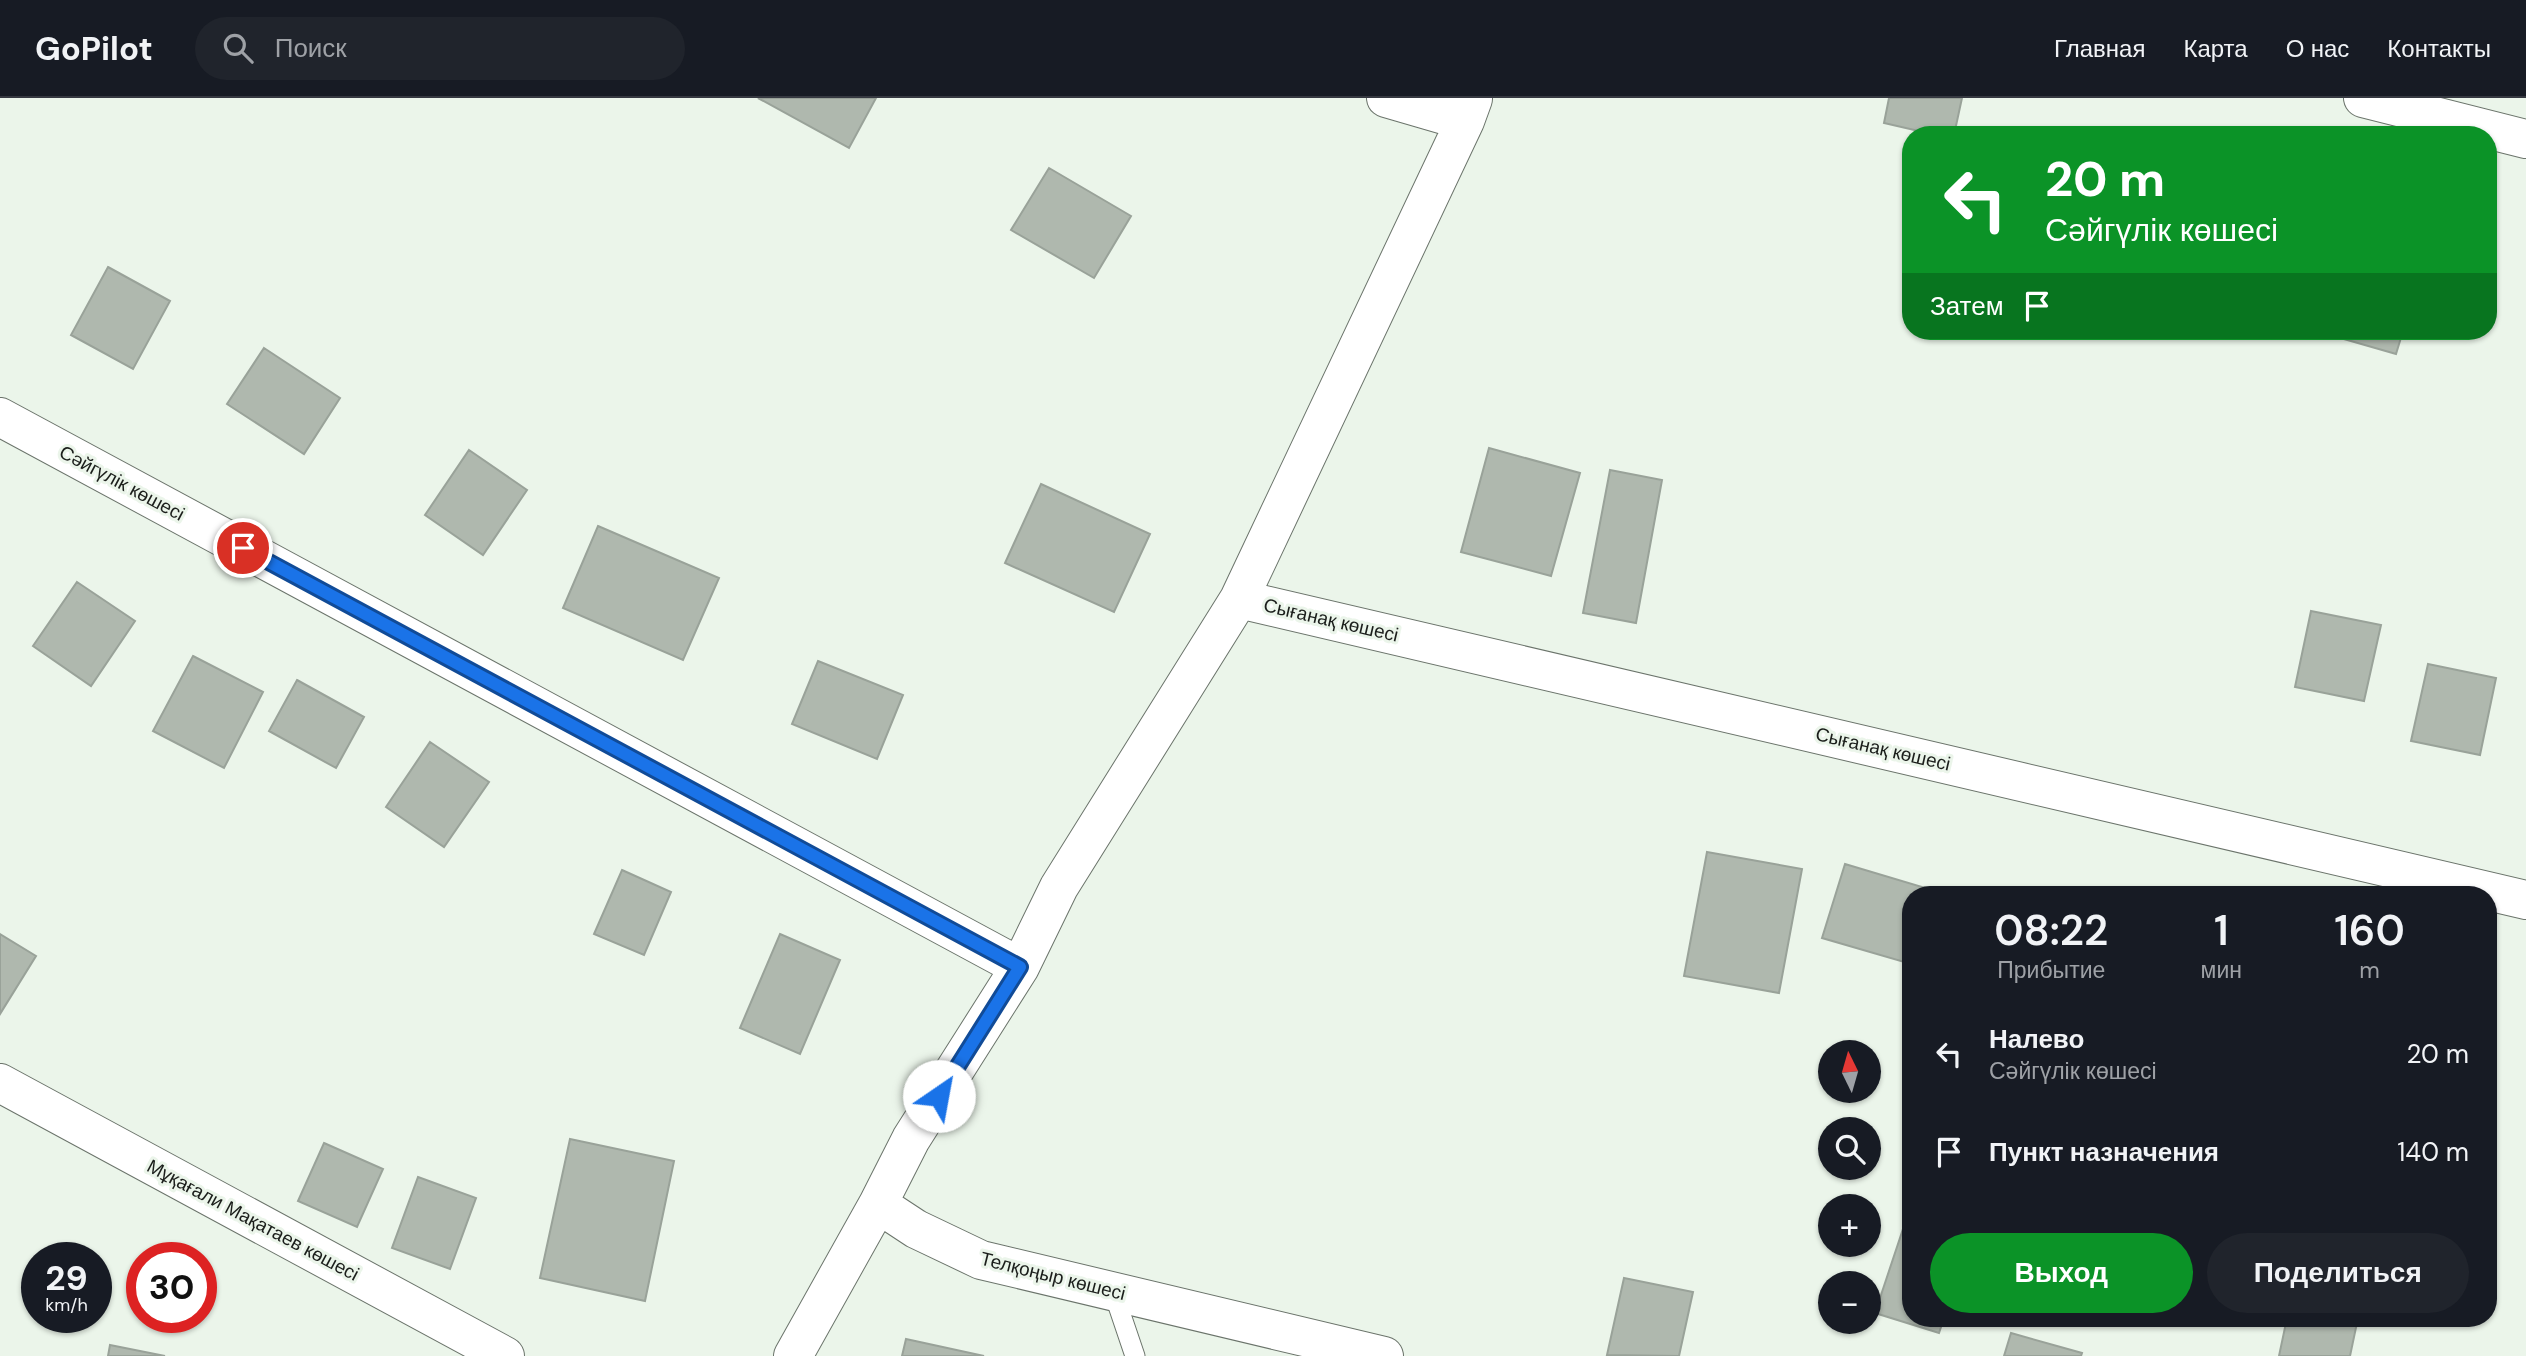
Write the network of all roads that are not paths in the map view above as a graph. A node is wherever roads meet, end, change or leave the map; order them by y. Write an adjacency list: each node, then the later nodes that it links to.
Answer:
1 (1385, 98): 3 (street)
2 (2363, 98): 4 (street)
3 (1469, 110): 8 (street)
4 (2474, 126)
5 (2497, 132): 6 (street)
6 (2526, 139)
7 (0, 417): 12 (street, Сәйгүлік көшесі)
8 (1239, 598): 9 (street, Сығанақ көшесі); 12 (street)
9 (2466, 886)
10 (2497, 893): 11 (street, Сығанақ көшесі)
11 (2526, 900)
12 (1020, 967): 14 (street)
13 (0, 1083): 16 (street, Мұқағали Мақатаев көшесі)
14 (878, 1204): 15 (street, Телқоңыр көшесі); 17 (street)
15 (1113, 1292): 18 (lane); 19 (street, Телқоңыр көшесі)
16 (505, 1356)
17 (793, 1356)
18 (1135, 1356)
19 (1384, 1356)

